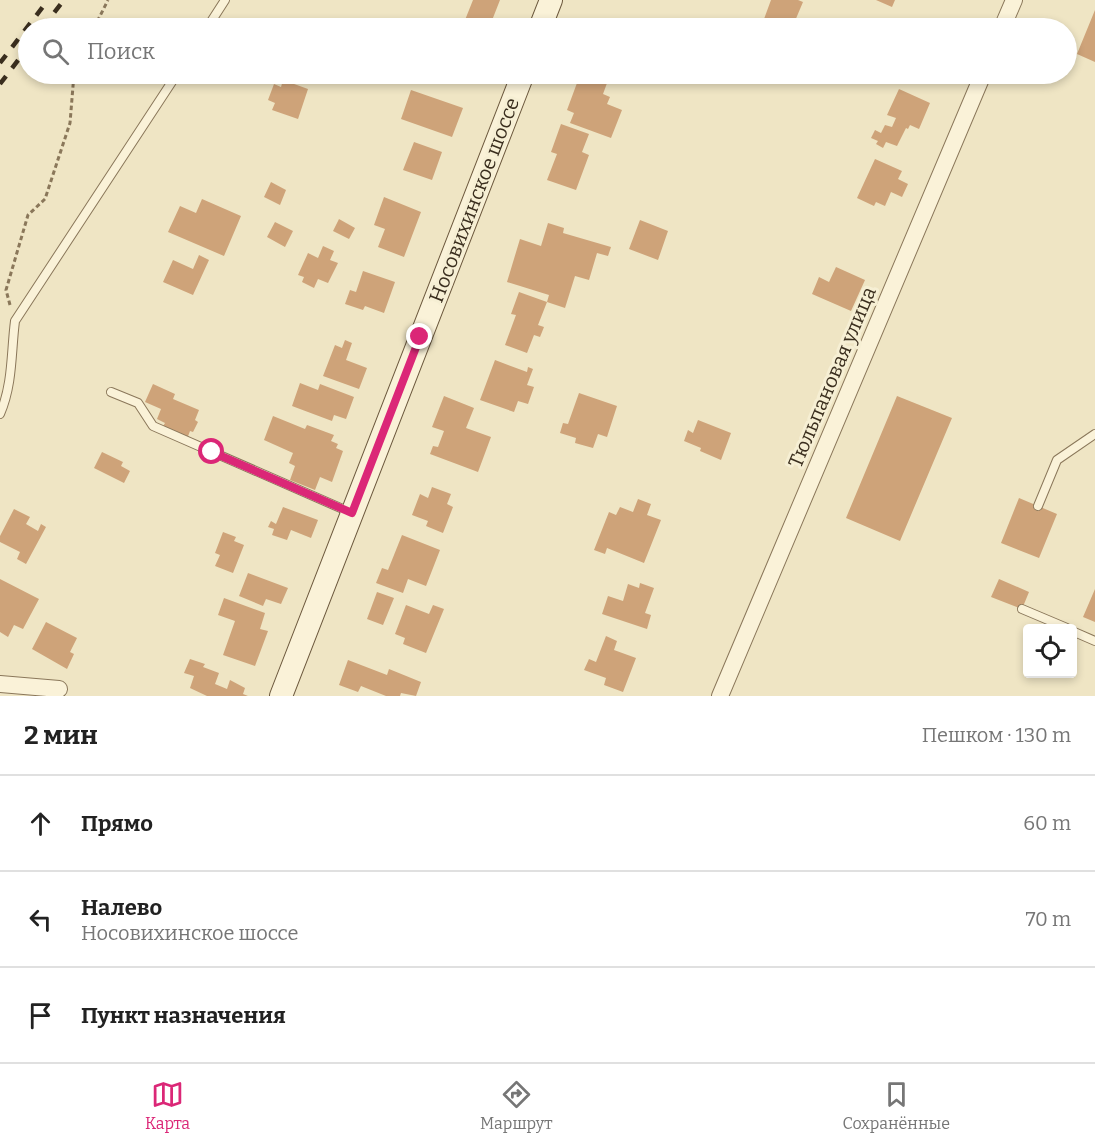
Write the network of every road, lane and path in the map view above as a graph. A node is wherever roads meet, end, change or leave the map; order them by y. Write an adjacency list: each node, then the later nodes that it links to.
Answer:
1 (108, 0): 5 (path)
2 (225, 0): 6 (lane)
3 (551, 0): 7 (main road)
4 (1014, 0): 8 (street)
5 (99, 18)
6 (213, 18)
7 (544, 18)
8 (1006, 18)
9 (73, 84): 13 (path)
10 (170, 84): 13 (lane)
11 (519, 84): 18 (main road, Носовихинское шоссе)
12 (979, 84): 26 (street, Тюльпановая улица)
13 (15, 321): 15 (lane)
14 (111, 392): 18 (lane)
15 (0, 414)
16 (1095, 434): 17 (lane)
17 (1038, 506)
18 (352, 513): 25 (main road, Носовихинское шоссе)
19 (1022, 609): 20 (lane)
20 (1058, 624)
21 (1077, 633): 22 (lane)
22 (1095, 640)
23 (0, 684): 24 (street)
24 (59, 689)
25 (281, 696)
26 (720, 696)

